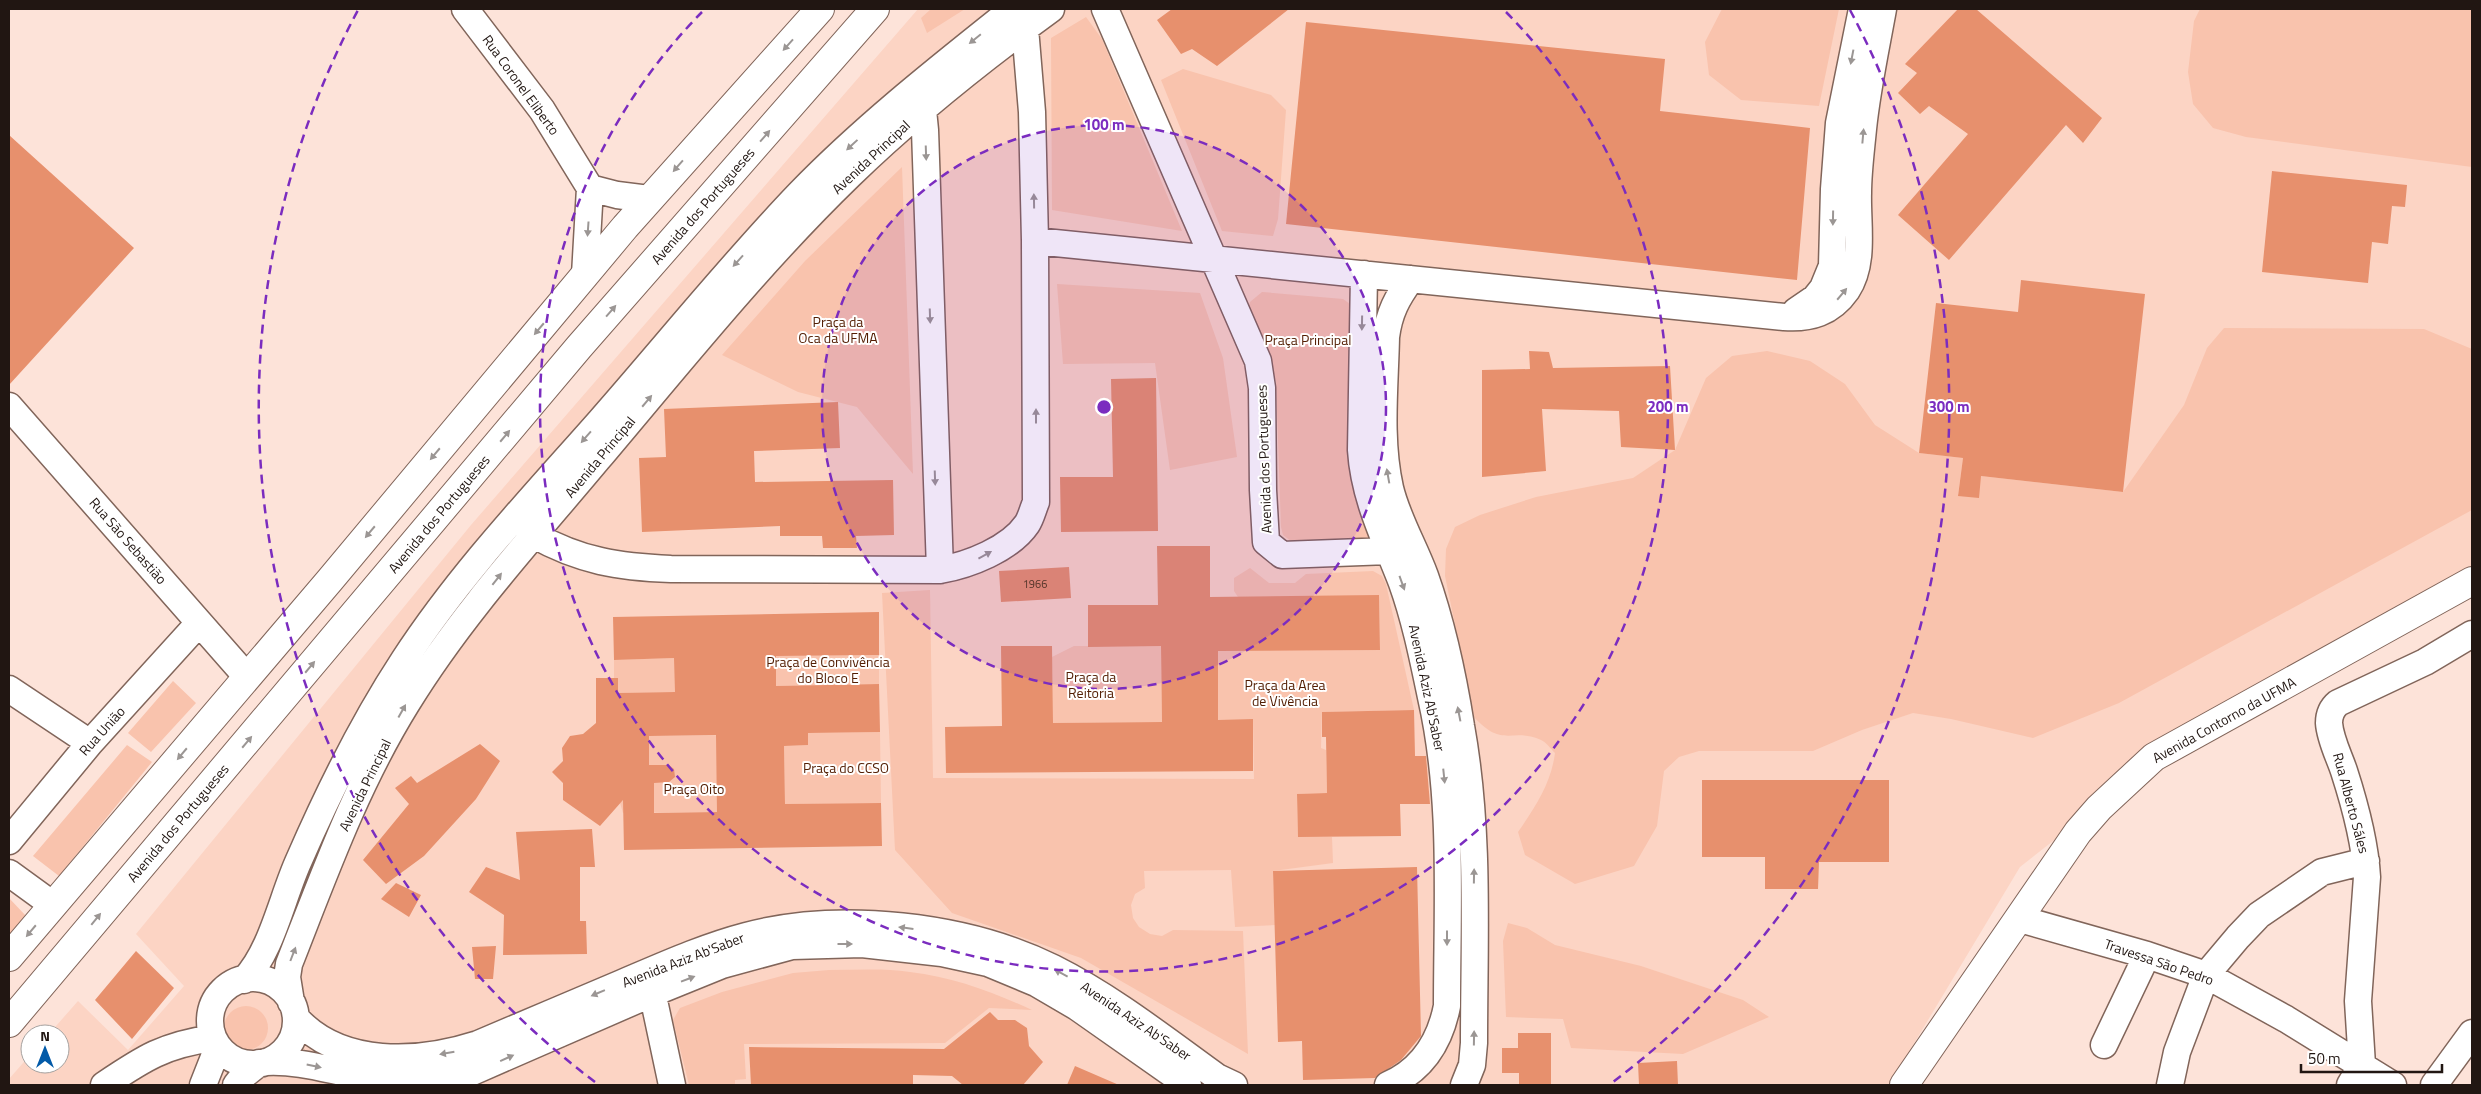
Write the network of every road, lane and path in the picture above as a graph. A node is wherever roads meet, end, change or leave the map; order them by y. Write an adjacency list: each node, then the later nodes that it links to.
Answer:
1 (465, 9): 10 (street, Rua Coronel Eliberto)
2 (820, 9): 11 (main road, one-way to 11)
3 (875, 9): 19 (main road, Avenida dos Portugueses, one-way to 3)
4 (1051, 9): 8 (street, Avenida Principal)
5 (1105, 9): 14 (street)
6 (1862, 9): 18 (street, one-way to 18)
7 (1884, 9): 18 (street, one-way to 7)
8 (1017, 15): 9 (street, Avenida Principal); 13 (street, one-way to 8)
9 (916, 101): 20 (street, Avenida Principal); 25 (street, one-way to 25)
10 (590, 188): 11 (street); 16 (street, one-way to 16)
11 (650, 199): 12 (main road)
12 (625, 227): 16 (main road); 19 (main road)
13 (1035, 241): 14 (street); 25 (street, one-way to 13)
14 (1212, 259): 15 (street); 24 (street, Avenida dos Portugueses)
15 (1364, 274): 17 (street); 22 (street, Avenida Aziz Ab'Saber, one-way to 22)
16 (585, 275): 29 (main road, one-way to 29)
17 (1411, 279): 18 (street); 22 (street, Avenida Aziz Ab'Saber, one-way to 17)
18 (1784, 316)
19 (579, 347): 44 (main road, Avenida dos Portugueses, one-way to 19)
20 (667, 361): 23 (street, Avenida Principal, one-way to 20); 40 (street, Avenida Principal, one-way to 40)
21 (9, 406): 27 (street, Rua São Sebastião)
22 (1383, 504): 24 (street, Avenida Aziz Ab'Saber); 58 (street, Avenida Aziz Ab'Saber, one-way to 22)
23 (534, 535): 25 (street); 43 (street, Avenida Principal, one-way to 23)
24 (1389, 551): 57 (street, Avenida Aziz Ab'Saber, one-way to 57)
25 (940, 570)
26 (2472, 581): 36 (main road, Avenida Contorno da UFMA)
27 (198, 623): 29 (street, Rua São Sebastião); 31 (street, Rua União)
28 (2472, 634): 33 (street, Rua Alberto Sáles)
29 (247, 677): 35 (main road, one-way to 35)
30 (9, 689): 31 (street)
31 (90, 743): 32 (street, Rua União)
32 (9, 841)
33 (2366, 860): 39 (street); 49 (street, Rua Alberto Sáles)
34 (9, 873): 35 (street)
35 (52, 905): 38 (main road, one-way to 38); 42 (main road)
36 (2020, 919): 37 (street, Travessa São Pedro); 59 (main road, Avenida Contorno da UFMA)
37 (2147, 955): 39 (street, Travessa São Pedro); 47 (street)
38 (9, 957)
39 (2206, 975): 49 (street, Travessa São Pedro); 60 (street)
40 (244, 980): 43 (street); 46 (street)
41 (650, 982): 43 (street, Avenida Aziz Ab'Saber, one-way to 43); 50 (street, Avenida Aziz Ab'Saber, one-way to 41); 54 (street); 55 (street, Avenida Aziz Ab'Saber, one-way to 55); 56 (street, Avenida Aziz Ab'Saber, one-way to 41)
42 (9, 1006)
43 (293, 1010): 48 (street)
44 (9, 1023)
45 (2472, 1033): 62 (street)
46 (216, 1042): 48 (street); 51 (street); 52 (street)
47 (2104, 1045)
48 (262, 1063): 50 (street, Avenida Aziz Ab'Saber, one-way to 50); 53 (street)
49 (2356, 1075): 61 (street, Travessa São Pedro)
50 (472, 1078)
51 (104, 1085)
52 (203, 1085)
53 (236, 1085)
54 (672, 1085)
55 (1188, 1085)
56 (1234, 1085)
57 (1388, 1085)
58 (1464, 1085)
59 (1904, 1085)
60 (2170, 1085)
61 (2393, 1085)
62 (2434, 1085)

